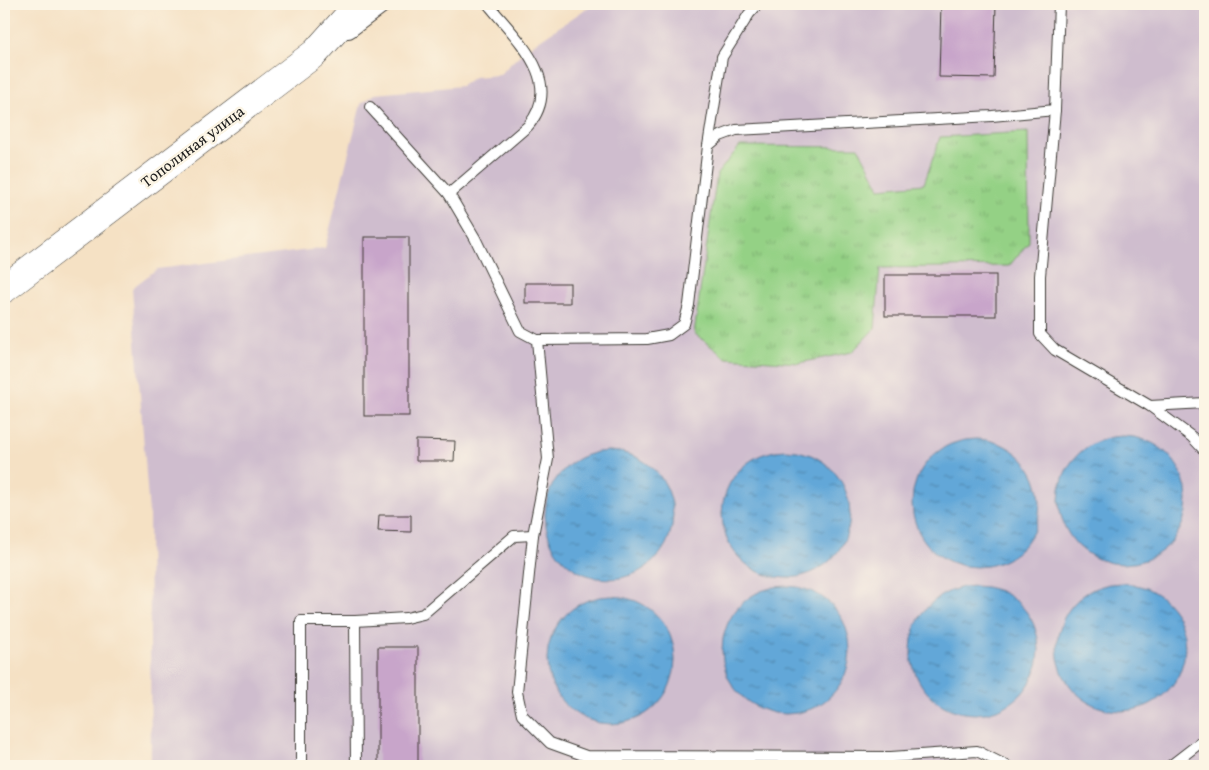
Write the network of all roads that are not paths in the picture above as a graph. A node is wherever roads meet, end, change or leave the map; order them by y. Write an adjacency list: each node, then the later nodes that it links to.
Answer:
1 (359, 4): 6 (main road)
2 (380, 4): 6 (street, Тополиная улица)
3 (488, 4): 10 (lane)
4 (758, 4): 9 (lane)
5 (1059, 4): 8 (lane)
6 (314, 54): 11 (main road, Тополиная улица)
7 (370, 107): 10 (lane)
8 (1055, 110): 9 (lane); 14 (lane)
9 (708, 146): 12 (lane)
10 (449, 194): 12 (lane)
11 (4, 289)
12 (537, 340): 16 (lane)
13 (1205, 403): 14 (lane)
14 (1150, 406): 15 (lane)
15 (1205, 451)
16 (533, 535): 17 (lane); 21 (lane)
17 (355, 621): 19 (lane); 20 (lane)
18 (1205, 739): 22 (lane)
19 (301, 766)
20 (356, 766)
21 (1007, 766)
22 (1170, 766)

